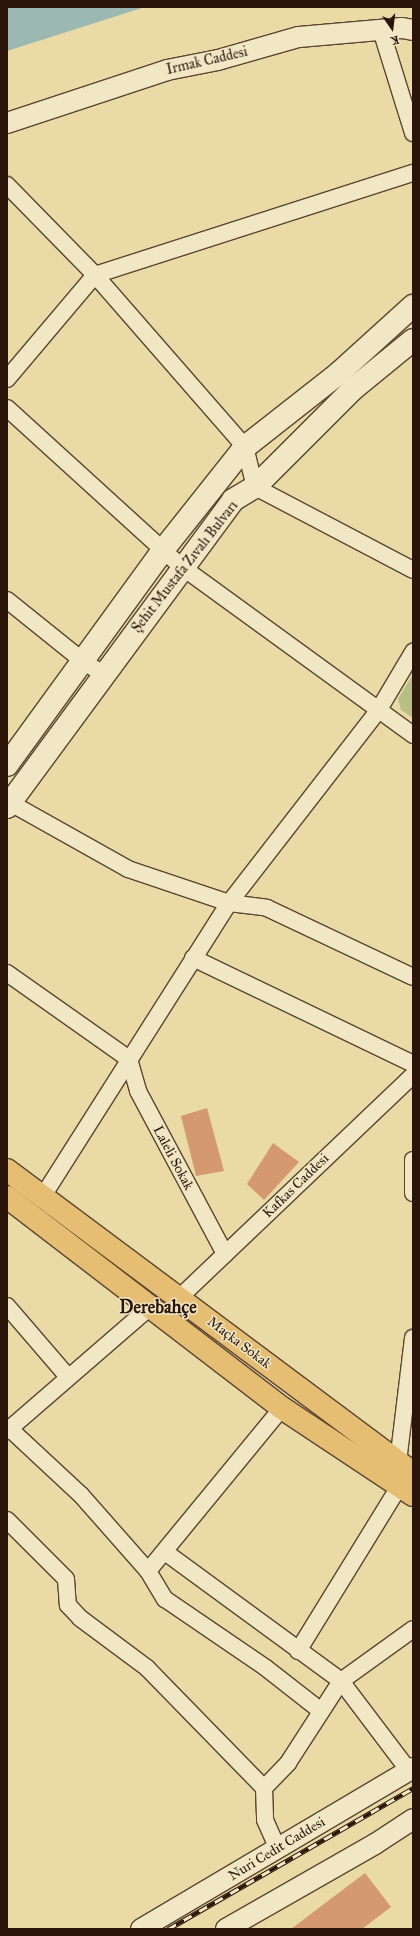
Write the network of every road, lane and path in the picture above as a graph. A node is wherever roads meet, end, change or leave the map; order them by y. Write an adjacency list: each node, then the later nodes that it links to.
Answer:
1 (381, 30): 2 (street, Irmak Caddesi); 3 (street, Irmak Caddesi); 4 (street)
2 (413, 30)
3 (7, 123)
4 (413, 133)
5 (413, 173): 7 (street)
6 (7, 186): 7 (street)
7 (95, 275): 10 (street); 12 (street)
8 (413, 306): 12 (main road, Şehit Mustafa Zıvalı Bulvarı)
9 (413, 340): 13 (main road, Şehit Mustafa Zıvalı Bulvarı)
10 (7, 379)
11 (7, 408): 14 (street)
12 (245, 446): 13 (street); 14 (main road, Şehit Mustafa Zıvalı Bulvarı)
13 (255, 487): 15 (main road, Şehit Mustafa Zıvalı Bulvarı); 16 (street)
14 (163, 550): 15 (street); 19 (main road, Şehit Mustafa Zıvalı Bulvarı)
15 (182, 567): 20 (main road, Şehit Mustafa Zıvalı Bulvarı); 21 (street)
16 (413, 570)
17 (7, 600): 19 (street)
18 (413, 652): 21 (street)
19 (84, 662): 20 (street); 23 (main road, Şehit Mustafa Zıvalı Bulvarı)
20 (103, 674): 24 (main road, Şehit Mustafa Zıvalı Bulvarı)
21 (378, 711): 22 (street); 25 (street)
22 (413, 735)
23 (7, 765)
24 (8, 804): 25 (street)
25 (229, 902): 26 (street); 28 (street)
26 (194, 958): 29 (street); 30 (street)
27 (7, 973): 29 (street)
28 (413, 977)
29 (129, 1059): 35 (street); 37 (street, Laleli Sokak)
30 (413, 1064)
31 (413, 1075): 37 (street, Kafkas Caddesi)
32 (413, 1160): 34 (street)
33 (7, 1170): 35 (main road, Maçka Sokak)
34 (413, 1193)
35 (43, 1196): 38 (main road, Maçka Sokak)
36 (7, 1197): 40 (main road, Maçka Sokak)
37 (224, 1254): 38 (street, Kafkas Caddesi)
38 (179, 1298): 45 (main road, Maçka Sokak)
39 (7, 1306): 42 (street)
40 (150, 1307): 42 (street); 43 (main road, Maçka Sokak)
41 (413, 1338): 45 (street)
42 (68, 1377): 44 (street)
43 (282, 1408): 45 (main road, Maçka Sokak); 47 (street)
44 (8, 1430): 48 (street)
45 (408, 1484): 50 (street)
46 (7, 1520): 54 (street)
47 (165, 1552): 48 (street); 50 (street)
48 (148, 1571): 52 (street)
49 (413, 1629): 51 (street)
50 (298, 1651): 51 (street)
51 (341, 1681): 52 (street); 53 (street)
52 (321, 1711): 54 (street)
53 (411, 1770): 56 (street, Nuri Cedit Caddesi)
54 (264, 1788): 56 (street)
55 (413, 1819): 58 (street)
56 (278, 1849): 57 (street, Nuri Cedit Caddesi)
57 (142, 1929)
58 (226, 1929)

